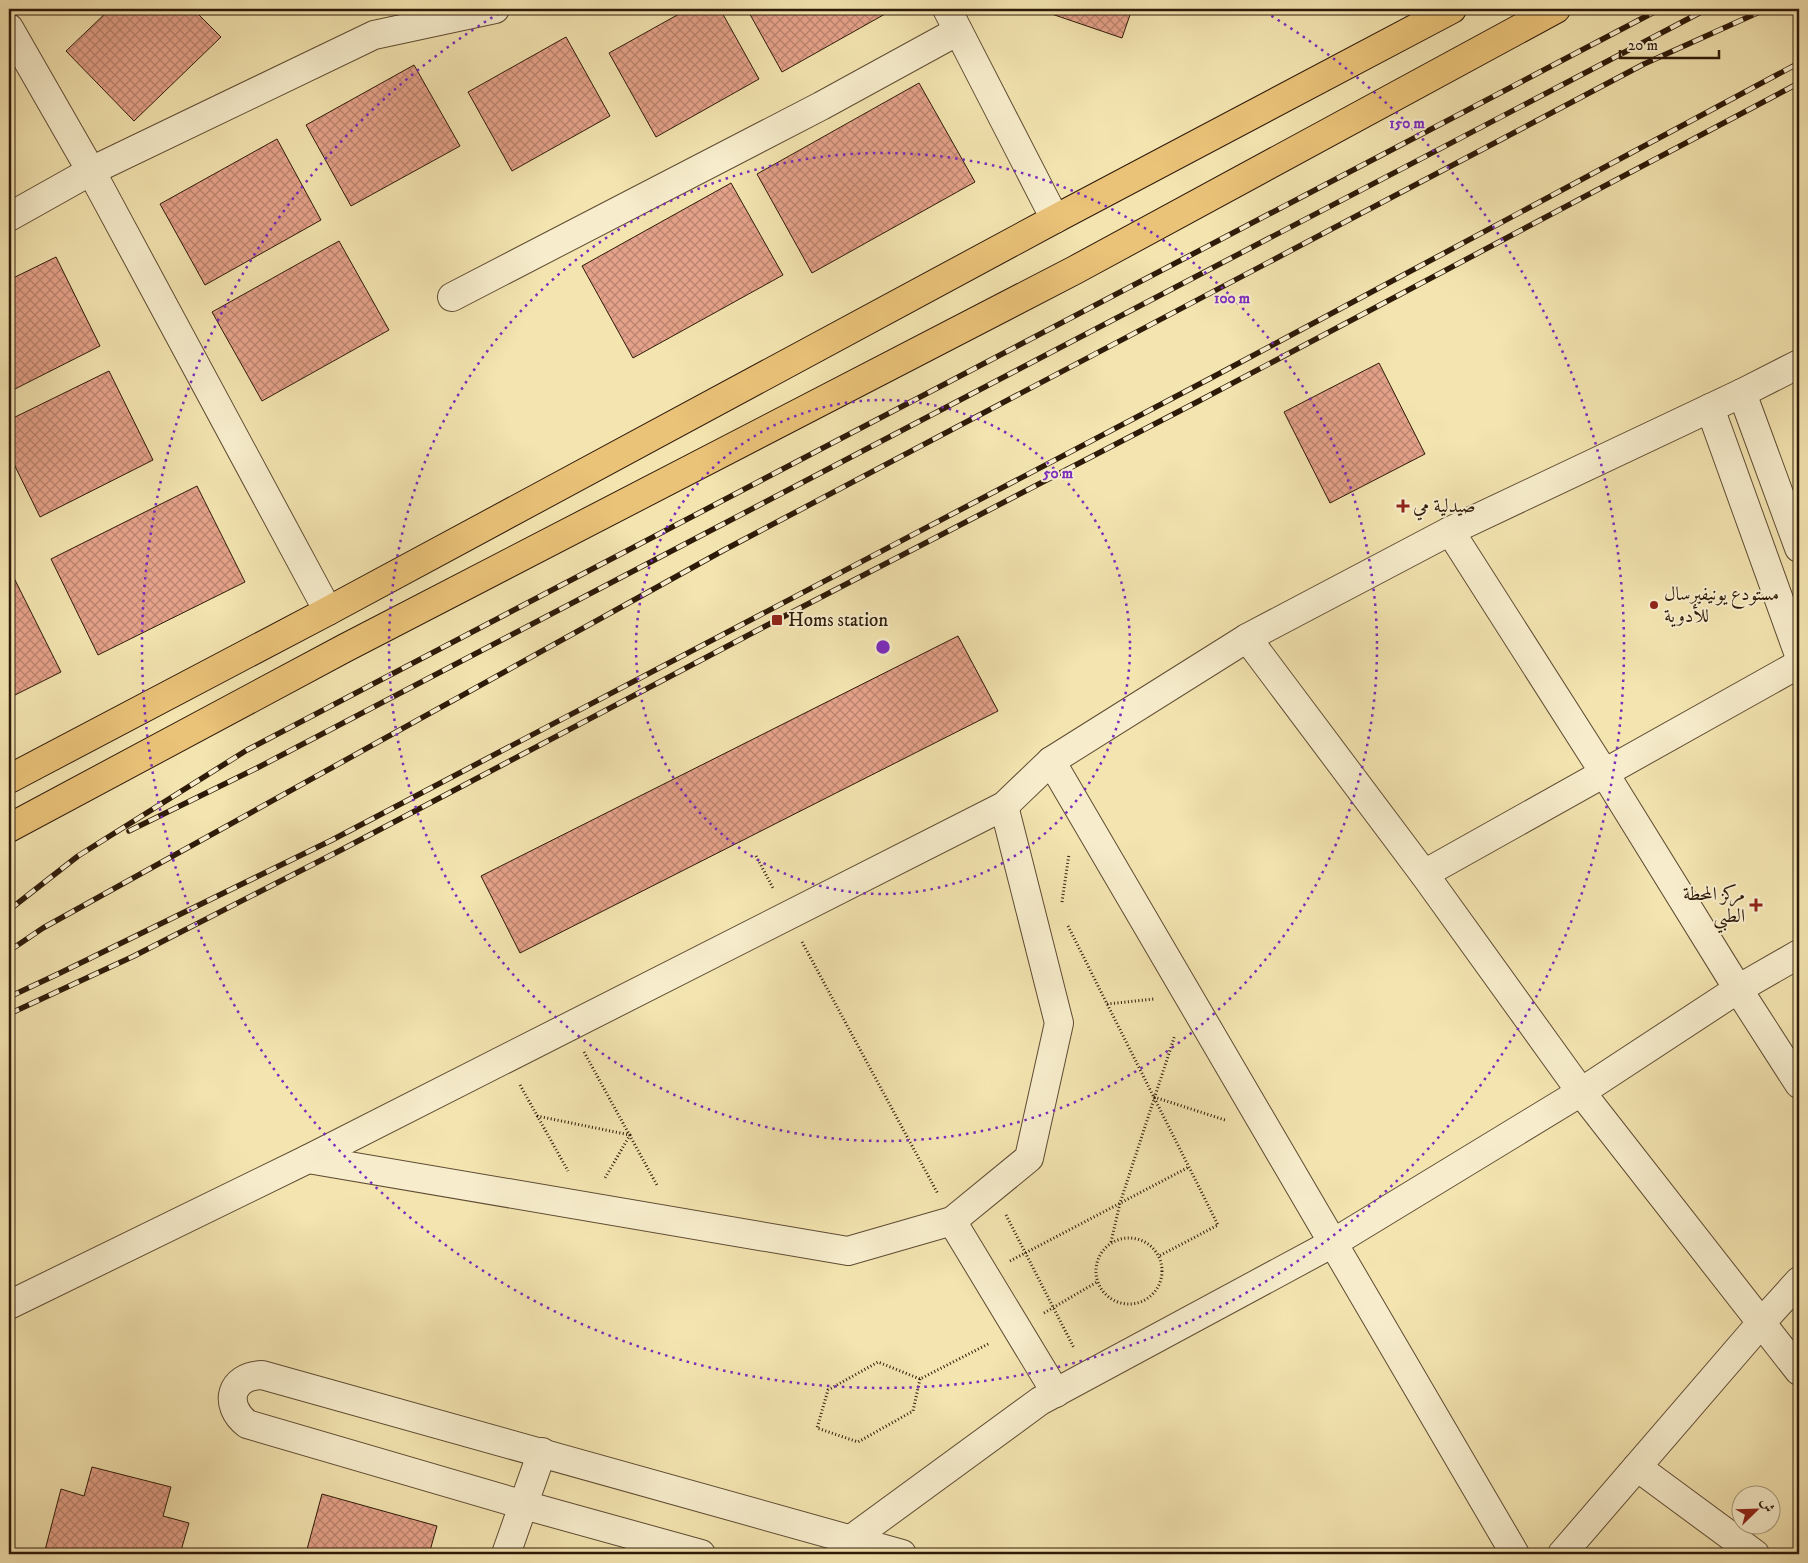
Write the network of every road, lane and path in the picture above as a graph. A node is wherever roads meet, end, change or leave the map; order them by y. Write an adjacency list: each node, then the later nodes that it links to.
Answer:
1 (495, 9): 6 (street)
2 (1452, 9): 8 (main road)
3 (1556, 9): 23 (main road)
4 (953, 20): 8 (street); 9 (street)
5 (9, 28): 6 (street)
6 (91, 170): 7 (street); 15 (street)
7 (9, 217)
8 (1054, 219): 15 (main road)
9 (452, 297)
10 (1799, 364): 11 (street)
11 (1742, 393): 12 (street); 14 (street)
12 (1710, 408): 13 (street); 17 (street)
13 (1450, 531): 16 (street); 20 (street)
14 (1799, 548)
15 (328, 611): 21 (main road)
16 (1246, 638): 19 (street); 26 (street)
17 (1799, 655)
18 (1799, 664): 20 (street)
19 (1051, 761): 22 (street); 32 (street)
20 (1605, 774): 26 (street); 31 (street)
21 (9, 779)
22 (1004, 806): 28 (street); 44 (street)
23 (9, 828)
24 (1069, 853): 27 (path)
25 (756, 856): 28 (path)
26 (1424, 874): 37 (street)
27 (1061, 911)
28 (788, 916): 34 (street); 47 (path)
29 (1065, 920): 33 (path)
30 (1799, 954): 31 (street)
31 (1738, 990): 36 (street); 37 (street)
32 (1188, 995): 33 (path); 38 (path); 40 (street)
33 (1107, 1004): 38 (path)
34 (570, 1026): 35 (street); 41 (path)
35 (505, 1059): 39 (path); 42 (street)
36 (1799, 1084)
37 (1580, 1092): 50 (street); 58 (street)
38 (1154, 1097): 40 (path); 43 (path); 45 (path)
39 (537, 1116): 41 (path); 46 (path)
40 (1270, 1134): 50 (street)
41 (630, 1135): 46 (path); 48 (path)
42 (308, 1159): 46 (street); 56 (street)
43 (1189, 1168): 45 (path); 52 (path)
44 (992, 1188): 47 (street); 51 (path)
45 (1120, 1203): 49 (path); 51 (path)
46 (588, 1207): 48 (street)
47 (952, 1221): 48 (street); 53 (street)
48 (678, 1222)
49 (1111, 1242): 52 (path); 55 (path)
50 (1333, 1243): 61 (street); 71 (street)
51 (1025, 1253): 53 (path); 57 (path)
52 (1159, 1256): 55 (path)
53 (984, 1274): 59 (street)
54 (1799, 1281): 58 (street)
55 (1097, 1282): 57 (path)
56 (9, 1306)
57 (1055, 1307): 59 (path); 61 (path)
58 (1761, 1322): 60 (street); 65 (street)
59 (1017, 1329): 62 (path); 63 (street)
60 (1799, 1371)
61 (1088, 1375): 63 (street)
62 (920, 1378): 62 (path)
63 (1056, 1393): 67 (street)
64 (542, 1452): 66 (street); 66 (street); 67 (street)
65 (1637, 1467): 72 (street); 73 (street)
66 (524, 1505): 68 (street); 69 (street)
67 (849, 1547): 70 (street)
68 (506, 1554)
69 (701, 1554)
70 (902, 1554)
71 (1515, 1554)
72 (1562, 1554)
73 (1755, 1554)

